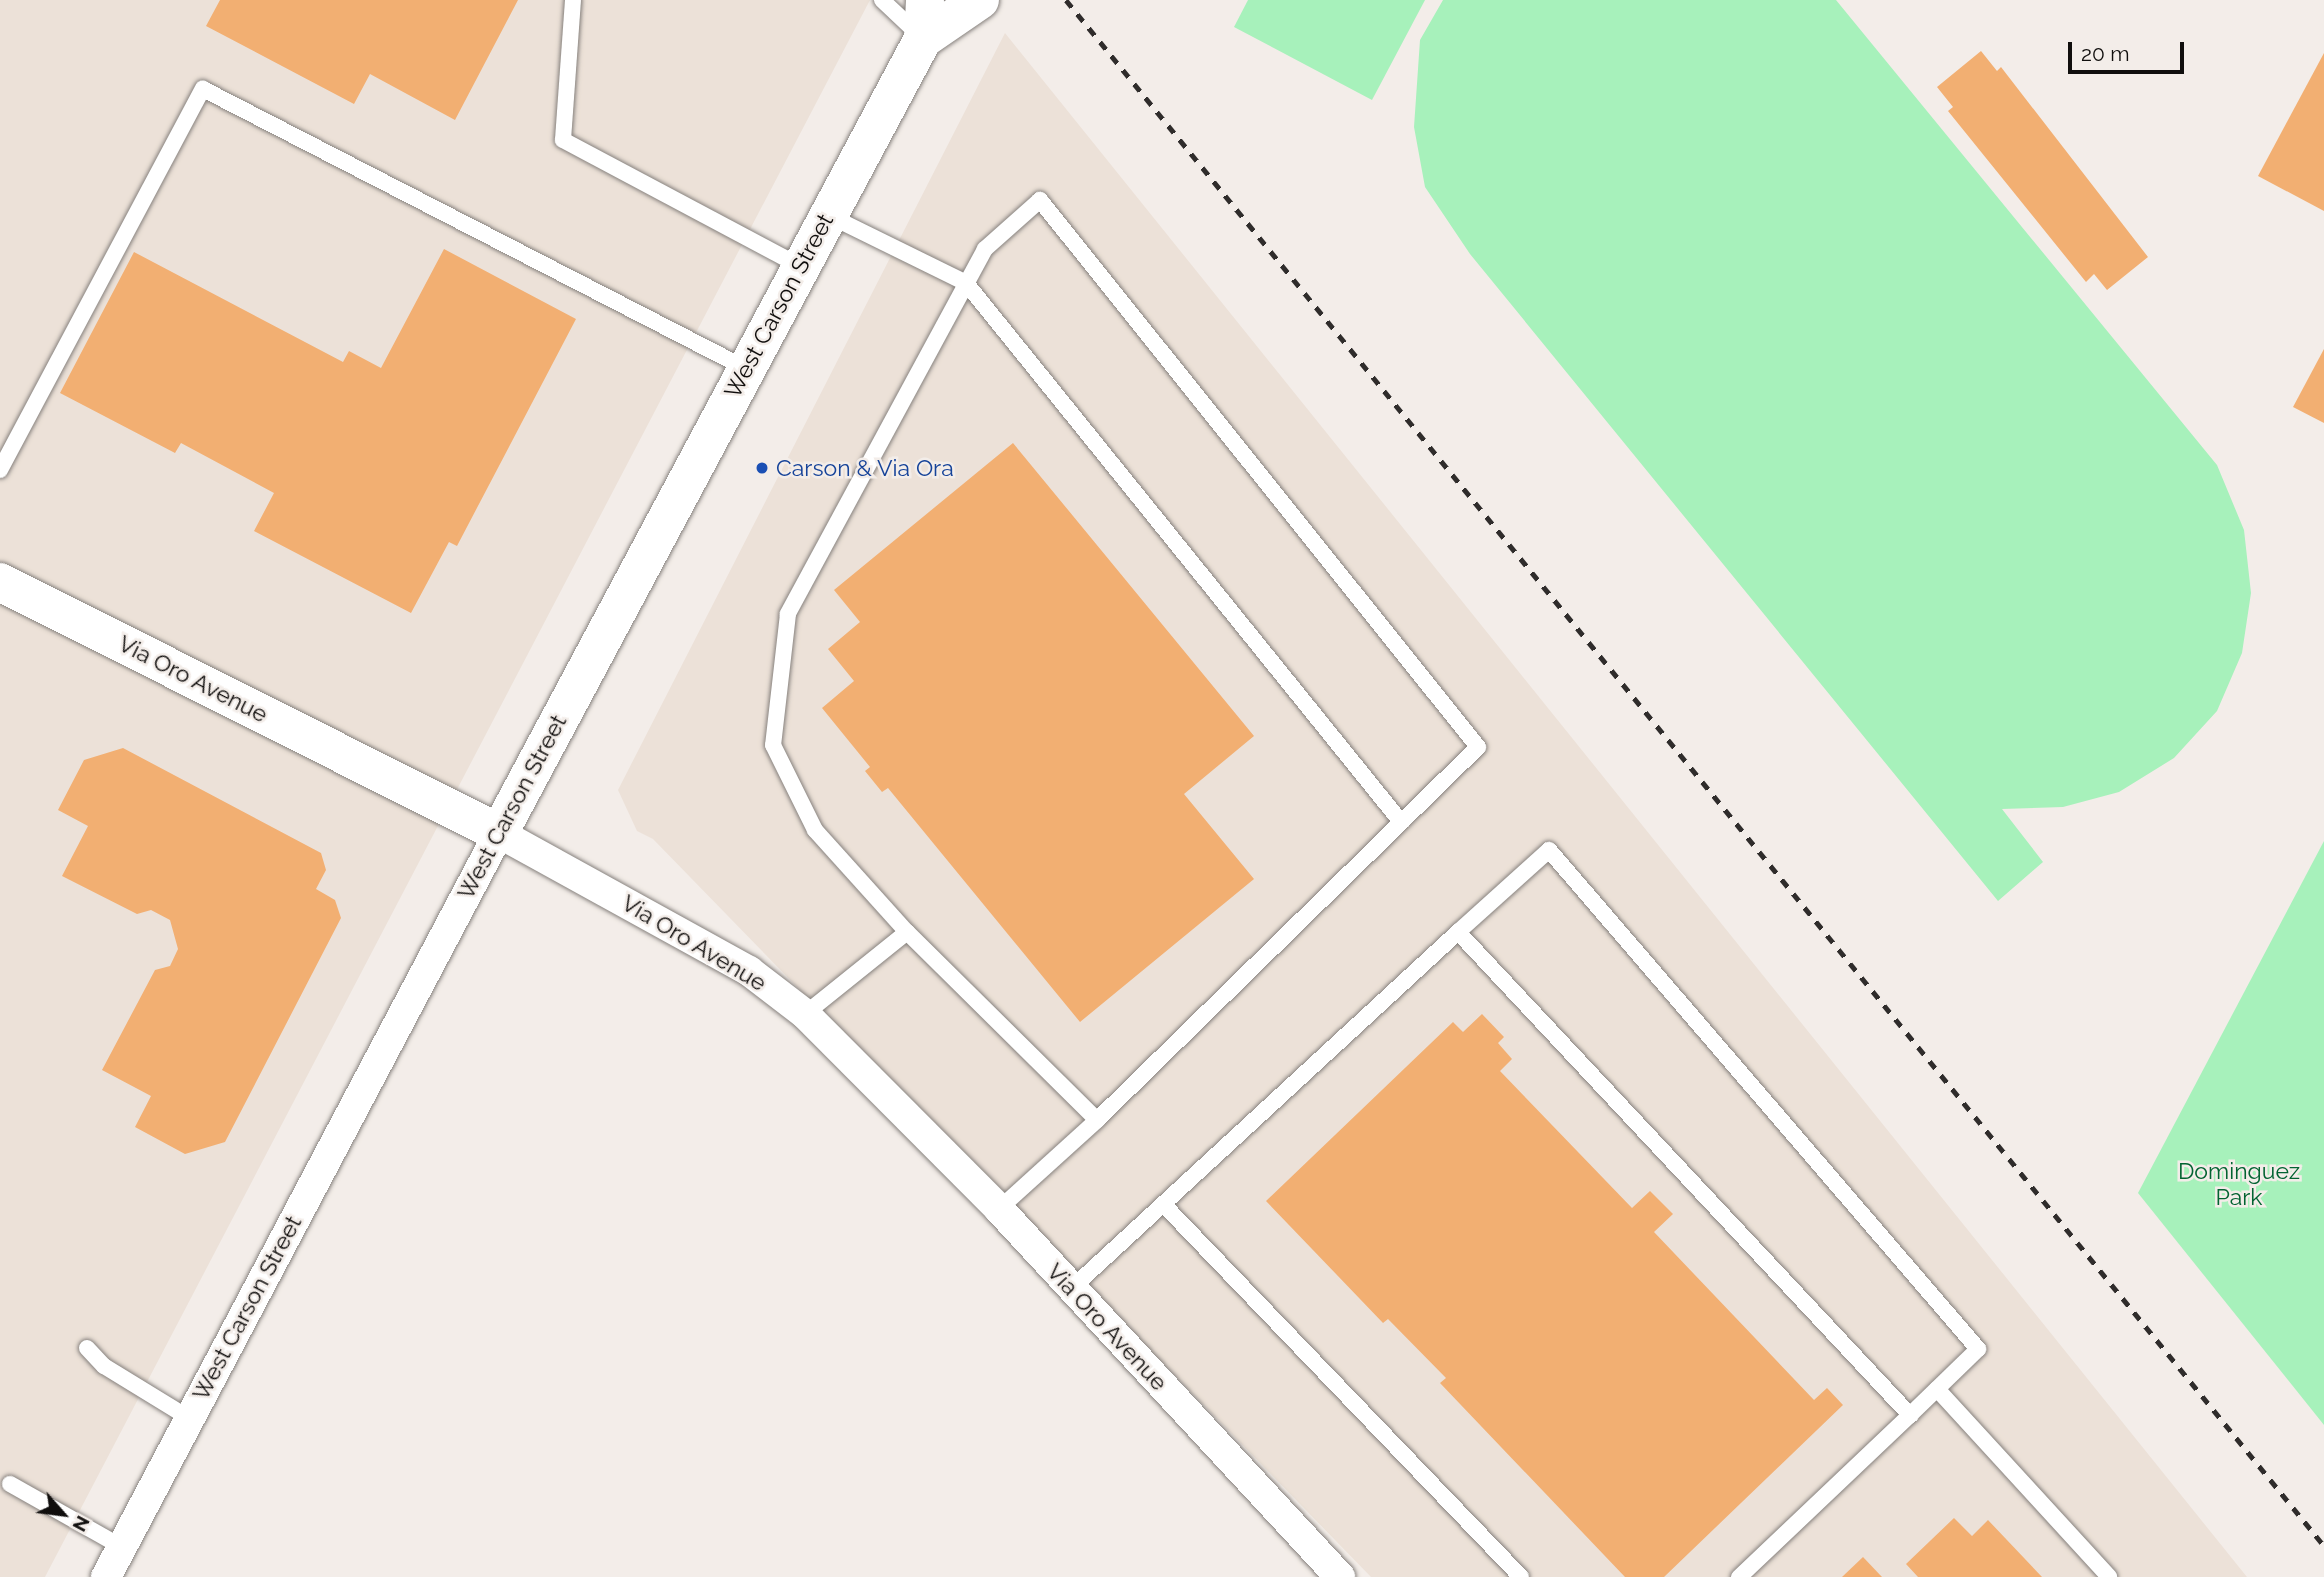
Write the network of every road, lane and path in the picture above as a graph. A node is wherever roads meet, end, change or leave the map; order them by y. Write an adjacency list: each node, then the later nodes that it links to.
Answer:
1 (573, 0): 7 (lane)
2 (882, 0): 5 (lane)
3 (925, 0): 5 (street, West Carson Street)
4 (980, 0): 5 (street, West Carson Street)
5 (923, 39): 6 (street, West Carson Street)
6 (828, 215): 7 (street, West Carson Street); 8 (lane)
7 (800, 266): 9 (street, West Carson Street)
8 (966, 284): 12 (lane); 12 (lane); 14 (lane)
9 (745, 369): 10 (lane); 13 (street, West Carson Street)
10 (0, 471)
11 (0, 582): 13 (street, Via Oro Avenue)
12 (1401, 822): 17 (lane)
13 (499, 832): 16 (street, Via Oro Avenue); 24 (street, West Carson Street)
14 (907, 932): 16 (lane); 17 (lane)
15 (1458, 932): 18 (lane); 22 (lane); 23 (lane)
16 (805, 1014): 19 (street, Via Oro Avenue)
17 (1097, 1120): 19 (lane)
18 (1165, 1206): 20 (lane); 29 (lane)
19 (999, 1209): 20 (street, Via Oro Avenue)
20 (1071, 1289): 28 (street, Via Oro Avenue)
21 (87, 1348): 24 (lane)
22 (1937, 1389): 23 (lane); 31 (lane)
23 (1910, 1415): 30 (lane)
24 (189, 1418): 26 (street, West Carson Street)
25 (10, 1484): 26 (lane)
26 (122, 1547): 27 (street, West Carson Street)
27 (106, 1577)
28 (1340, 1577)
29 (1521, 1577)
30 (1739, 1577)
31 (2109, 1577)

